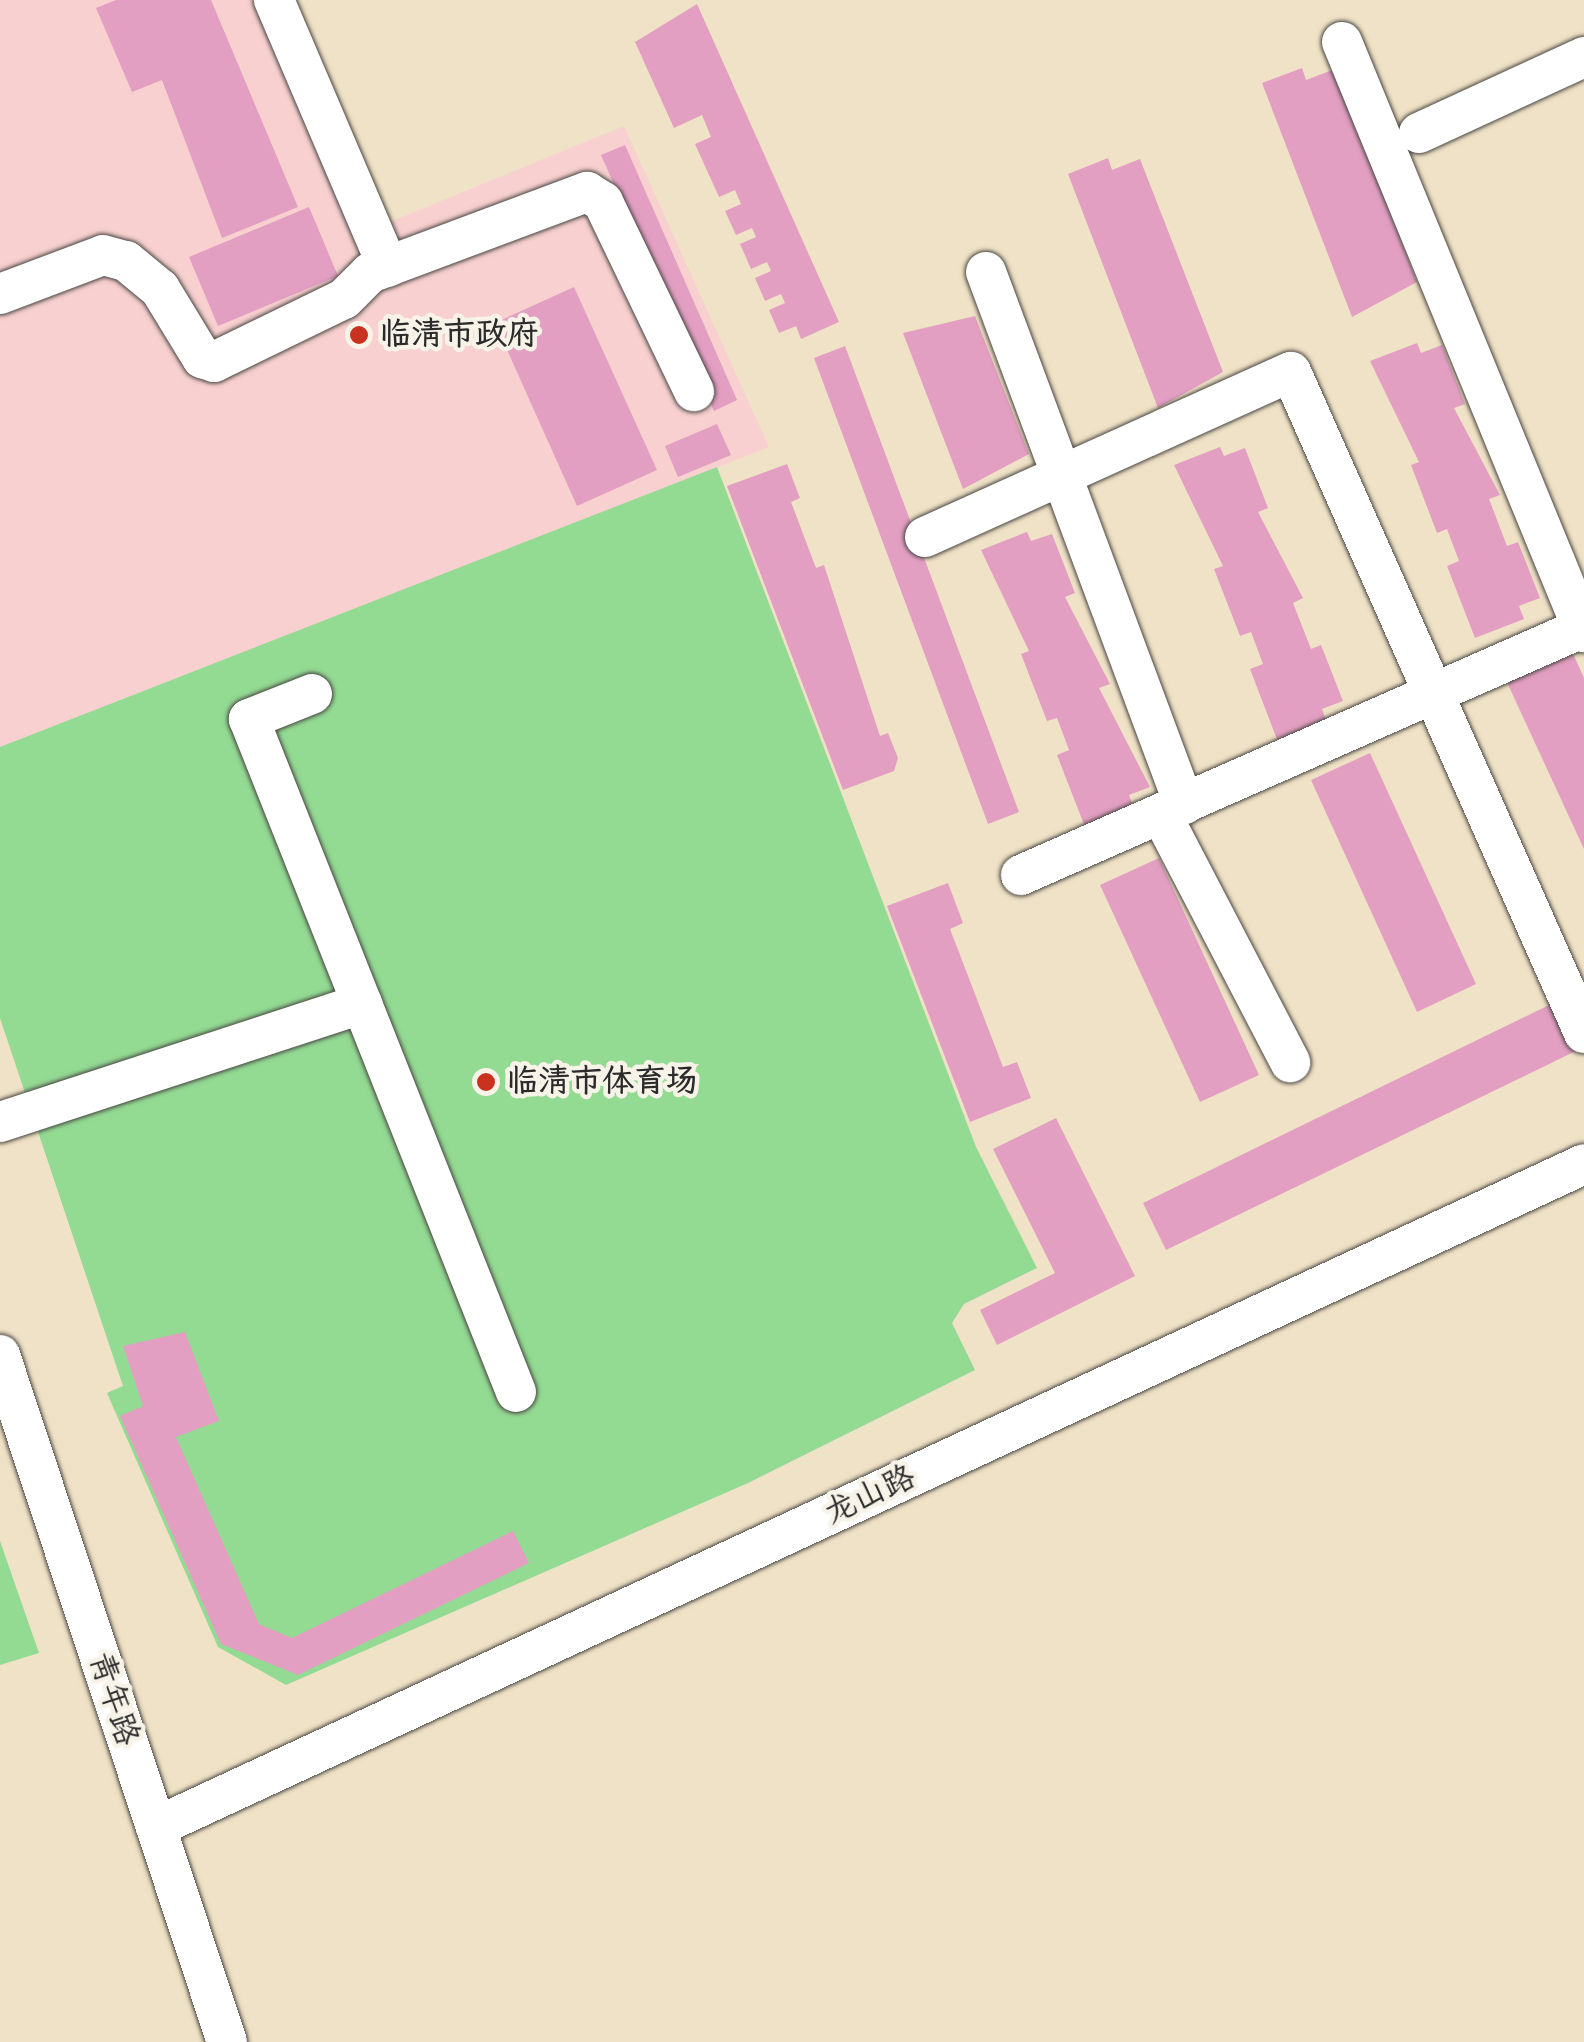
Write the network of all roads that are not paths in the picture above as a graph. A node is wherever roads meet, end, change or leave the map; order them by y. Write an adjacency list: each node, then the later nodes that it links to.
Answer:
1 (274, 0): 5 (street)
2 (1342, 42): 11 (street)
3 (1584, 56): 4 (street)
4 (1420, 133)
5 (388, 267): 7 (street); 8 (street)
6 (986, 272): 9 (street)
7 (0, 294)
8 (694, 391)
9 (1062, 475): 10 (street); 13 (street); 14 (street)
10 (925, 536)
11 (1583, 630): 13 (street)
12 (312, 694): 16 (street)
13 (1434, 694): 14 (street); 17 (street)
14 (1172, 809): 15 (street); 18 (street)
15 (1021, 875)
16 (362, 1004): 19 (street); 22 (street)
17 (1584, 1033)
18 (1290, 1062)
19 (0, 1122)
20 (1584, 1164): 23 (street, 龙山路)
21 (0, 1355): 23 (street, 青年路)
22 (516, 1392)
23 (156, 1827): 24 (street, 青年路)
24 (227, 2042)

